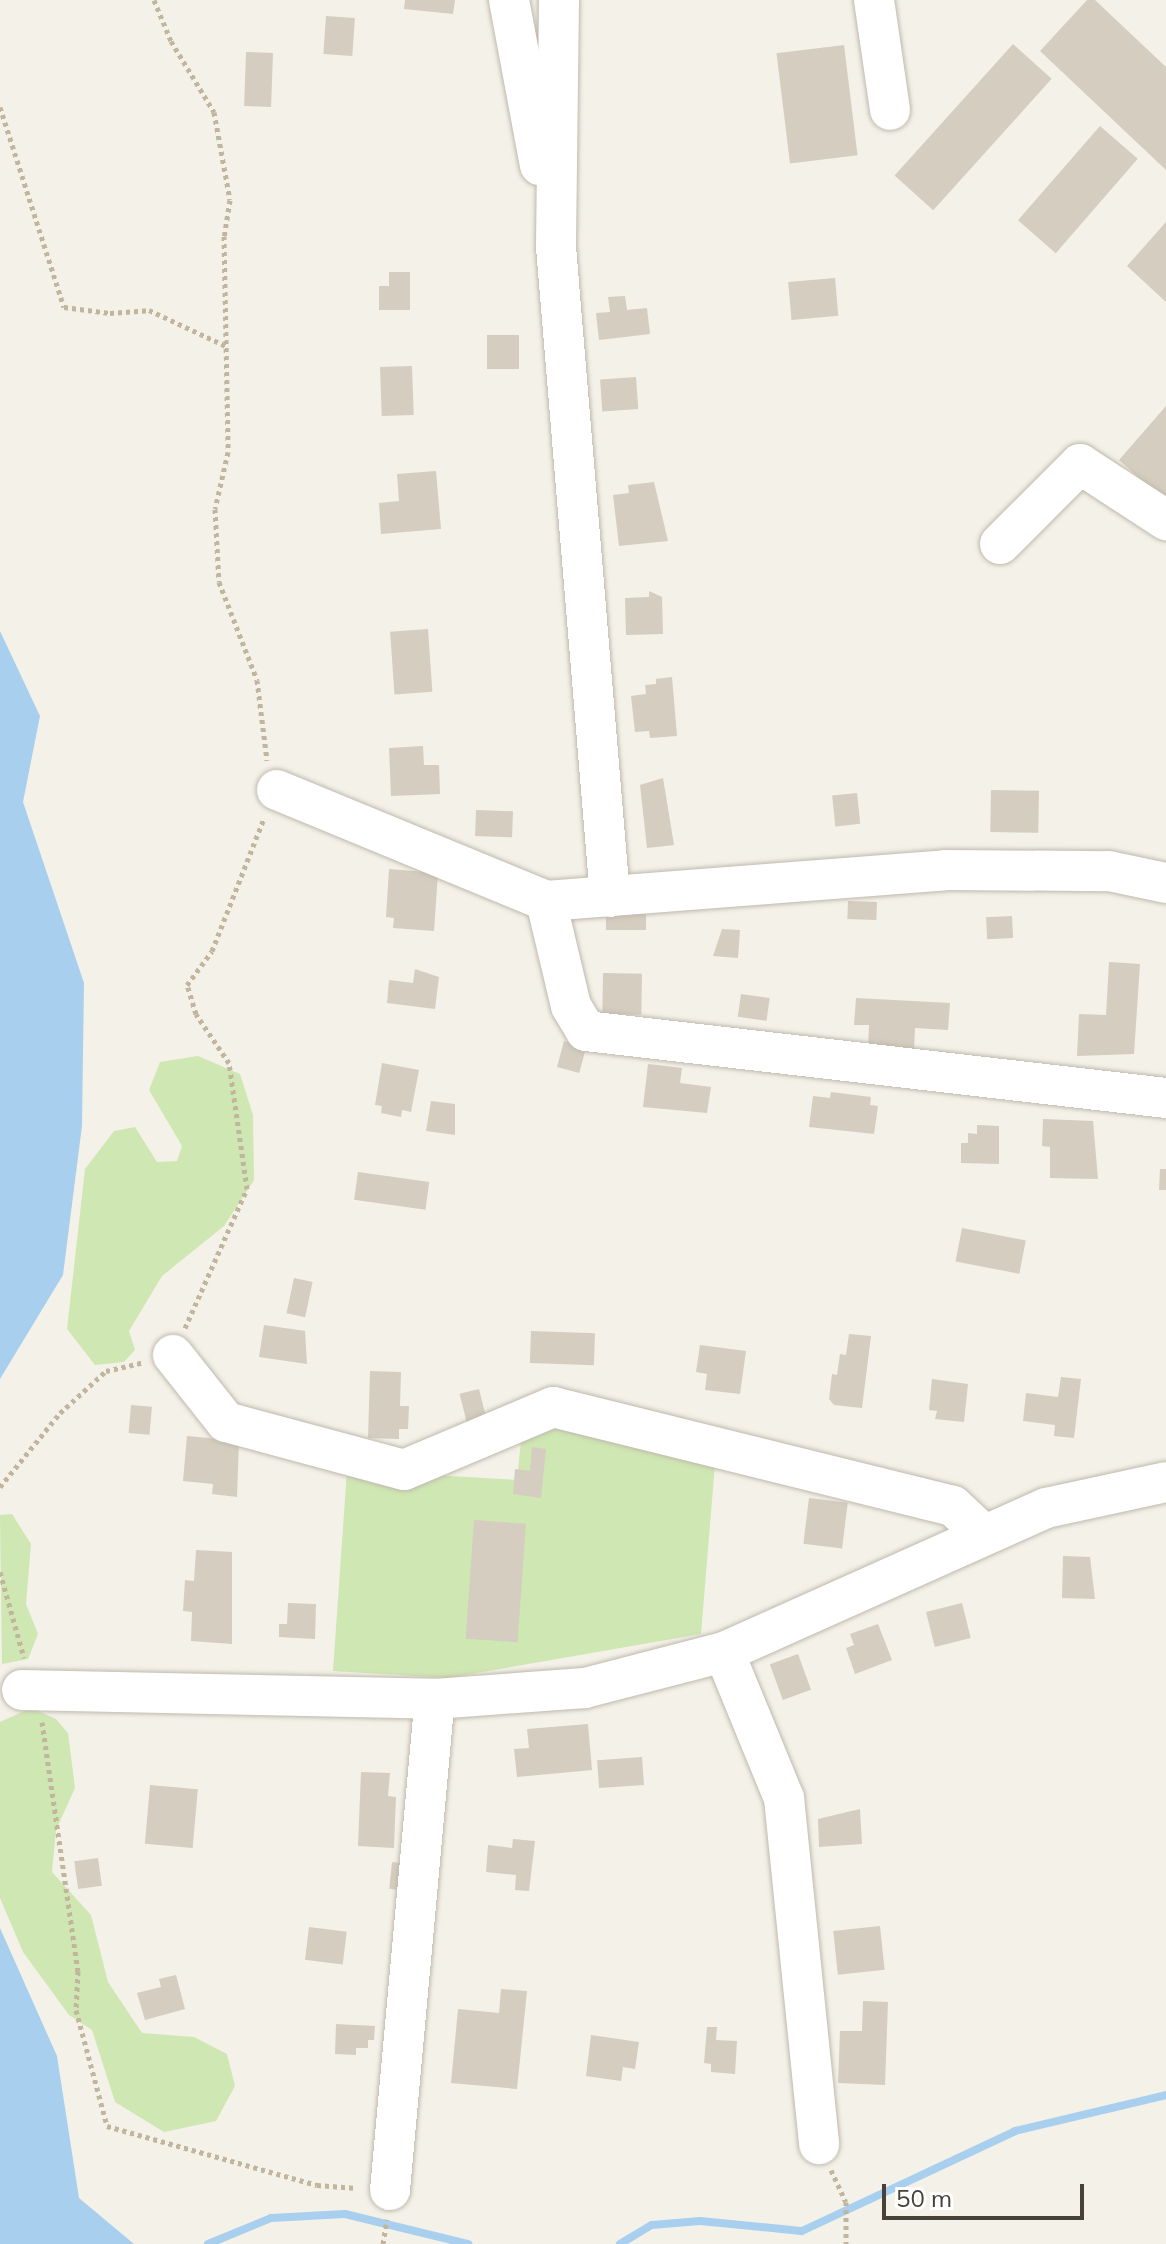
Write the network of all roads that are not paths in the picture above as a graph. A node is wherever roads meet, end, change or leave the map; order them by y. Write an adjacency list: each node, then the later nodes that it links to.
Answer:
1 (509, 0): 5 (street)
2 (559, 0): 5 (street)
3 (874, 0): 4 (street)
4 (890, 110)
5 (556, 247): 10 (street)
6 (1166, 520): 7 (street)
7 (1000, 544)
8 (277, 790): 11 (street)
9 (1166, 883): 10 (street)
10 (610, 897): 11 (street)
11 (546, 901): 12 (street)
12 (1166, 1098)
13 (173, 1355): 15 (street)
14 (1166, 1482): 15 (street)
15 (983, 1534): 16 (street)
16 (724, 1652): 18 (street); 19 (street)
17 (27, 1690): 18 (street)
18 (435, 1699): 20 (street)
19 (819, 2144)
20 (377, 2190)

